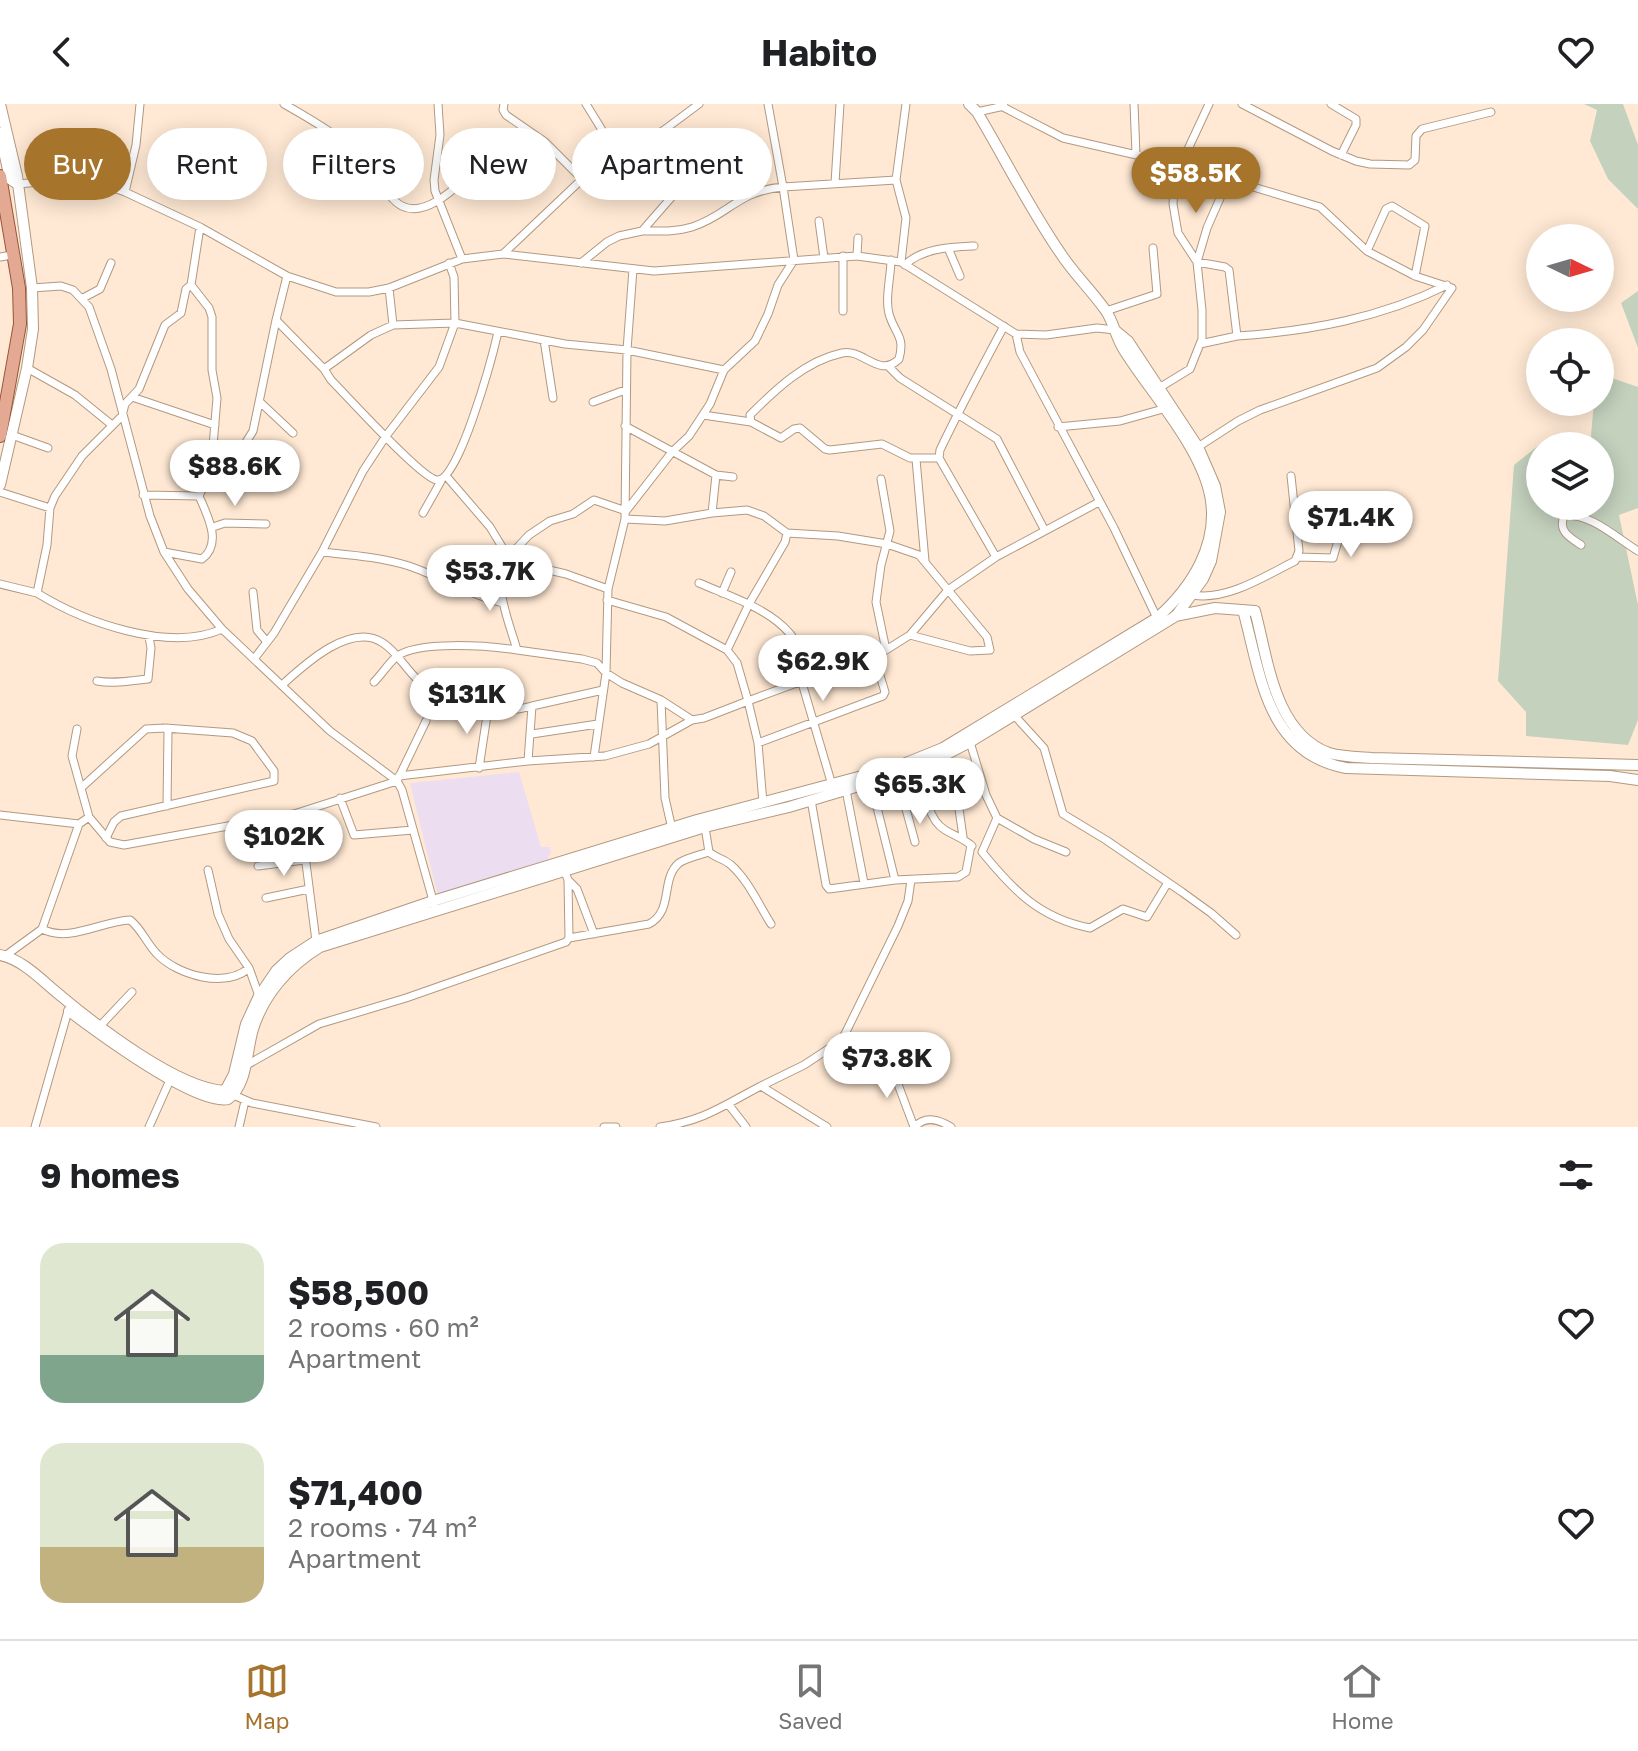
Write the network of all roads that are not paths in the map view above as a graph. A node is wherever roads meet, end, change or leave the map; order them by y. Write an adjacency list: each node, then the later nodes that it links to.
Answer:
1 (0, 104): 31 (main road)
2 (140, 104): 24 (street)
3 (284, 104): 38 (street)
4 (438, 104): 38 (street)
5 (504, 104): 25 (street)
6 (586, 104): 18 (street)
7 (699, 104): 19 (street)
8 (768, 104): 32 (street)
9 (840, 104): 30 (street)
10 (906, 104): 27 (street)
11 (1134, 104): 21 (street)
12 (1209, 104): 23 (street)
13 (1242, 104): 22 (street)
14 (1331, 104): 22 (street)
15 (1004, 106): 16 (street); 21 (street)
16 (973, 108): 70 (main road)
17 (1491, 112): 22 (street)
18 (601, 128)
19 (667, 128)
20 (0, 133): 31 (main road)
21 (1136, 154): 23 (street)
22 (1341, 155)
23 (1180, 165): 28 (street); 55 (street)
24 (131, 166)
25 (572, 169)
26 (0, 176): 48 (main road)
27 (896, 180): 30 (street); 59 (street)
28 (1228, 180): 46 (street); 55 (street)
29 (24, 183): 31 (street)
30 (835, 183): 32 (street)
31 (18, 184): 66 (main road)
32 (783, 187): 34 (street); 53 (street)
33 (572, 188): 47 (street)
34 (772, 189)
35 (131, 195): 40 (street)
36 (669, 200): 41 (street)
37 (738, 200): 41 (street)
38 (439, 201): 52 (street)
39 (819, 221): 51 (street)
40 (200, 227): 61 (street); 64 (street)
41 (642, 231): 58 (street)
42 (858, 238): 50 (street)
43 (974, 246): 44 (street)
44 (948, 248): 59 (street); 62 (street)
45 (1153, 248): 70 (street)
46 (1367, 251): 63 (street); 63 (street)
47 (503, 254): 52 (street); 58 (street)
48 (6, 256): 101 (main road)
49 (843, 256): 50 (street); 51 (street); 69 (street)
50 (857, 256): 54 (street)
51 (824, 258): 53 (street)
52 (462, 259): 57 (street)
53 (794, 260): 60 (street); 85 (street)
54 (891, 260): 59 (street); 82 (street)
55 (1197, 262): 78 (street); 80 (street)
56 (111, 263): 68 (street)
57 (449, 263): 67 (street); 72 (street)
58 (581, 263): 60 (street)
59 (903, 264): 74 (street)
60 (633, 269): 81 (street)
61 (287, 276): 67 (street); 71 (street)
62 (960, 276)
63 (1415, 276): 65 (street)
64 (191, 285): 88 (street); 98 (street)
65 (1447, 285): 78 (street); 104 (street)
66 (32, 288): 68 (street); 83 (main road)
67 (389, 288): 73 (street)
68 (83, 298): 95 (street)
69 (843, 311)
70 (1106, 311): 75 (main road)
71 (276, 320): 84 (street); 90 (street)
72 (455, 323): 73 (street); 76 (street); 103 (street)
73 (393, 325): 84 (street)
74 (1004, 326): 77 (street); 93 (street)
75 (1115, 330): 77 (street); 86 (main road); 92 (main road)
76 (498, 332): 79 (street); 115 (street)
77 (1016, 334): 100 (street)
78 (1237, 336): 80 (street)
79 (544, 340): 81 (street); 89 (street)
80 (1200, 344): 86 (street)
81 (627, 350): 85 (street); 87 (street)
82 (889, 367): 93 (street); 96 (street)
83 (27, 368): 97 (street); 101 (main road)
84 (324, 369): 103 (street)
85 (724, 370): 94 (street)
86 (1159, 388): 104 (main road)
87 (625, 390): 91 (street); 99 (street)
88 (132, 397): 95 (street); 98 (street)
89 (553, 398)
90 (260, 402): 102 (street); 109 (street)
91 (593, 402)
92 (1163, 409): 100 (street); 104 (main road)
93 (959, 413): 107 (street); 129 (street)
94 (703, 415): 96 (street); 106 (street)
95 (122, 416): 97 (street); 119 (street)
96 (751, 422): 108 (street)
97 (112, 425): 123 (street)
98 (215, 425): 111 (street)
99 (625, 426): 106 (street); 126 (street)
100 (1058, 427): 122 (street)
101 (4, 431): 105 (street); 117 (main road)
102 (293, 433)
103 (386, 436): 115 (street); 135 (street)
104 (1192, 443): 148 (main road); 154 (main road)
105 (48, 448)
106 (672, 452): 112 (street); 126 (street)
107 (939, 458): 108 (street); 137 (street)
108 (916, 459): 139 (street)
109 (230, 468): 110 (street); 111 (street)
110 (261, 468)
111 (211, 470): 120 (street)
112 (716, 475): 114 (street); 125 (street)
113 (1291, 476): 138 (street)
114 (733, 477)
115 (444, 479): 124 (street); 136 (street)
116 (881, 479): 131 (street)
117 (0, 485)
118 (0, 492): 123 (street)
119 (143, 495): 120 (street); 134 (street)
120 (199, 496): 128 (street)
121 (1351, 497): 138 (street)
122 (1099, 502): 129 (street); 154 (street)
123 (50, 508): 146 (street)
124 (423, 513)
125 (712, 513): 126 (street); 130 (street)
126 (626, 515): 136 (street); 143 (street)
127 (266, 524): 128 (street)
128 (213, 527): 134 (street)
129 (1044, 529): 137 (street)
130 (787, 533): 131 (street); 151 (street)
131 (887, 544): 139 (street); 161 (street)
132 (1581, 545): 133 (street)
133 (1638, 551)
134 (164, 552): 155 (street)
135 (322, 552): 150 (street); 158 (street)
136 (510, 553): 143 (street); 150 (street)
137 (996, 557): 144 (street)
138 (1298, 557): 148 (street)
139 (925, 561): 144 (street)
140 (731, 572): 147 (street)
141 (699, 583): 147 (street)
142 (0, 584): 146 (street)
143 (608, 589): 149 (street)
144 (948, 590): 156 (street); 156 (street)
145 (253, 592): 158 (street)
146 (37, 593): 157 (street)
147 (722, 593): 151 (street)
148 (1193, 595): 153 (main road)
149 (607, 600): 160 (street); 165 (street)
150 (503, 603): 159 (street)
151 (749, 604): 160 (street); 167 (street)
152 (1243, 610): 153 (main road); 190 (main road); 194 (main road)
153 (1176, 616): 154 (main road); 175 (main road)
154 (1157, 618): 189 (main road)
155 (222, 629): 157 (street); 164 (street)
156 (910, 635): 161 (street)
157 (149, 637): 166 (street)
158 (267, 642): 164 (street)
159 (517, 650): 162 (street); 165 (street)
160 (727, 650): 172 (street)
161 (886, 650): 163 (street)
162 (397, 656): 168 (street); 169 (street); 174 (street)
163 (874, 656): 167 (street); 178 (street)
164 (254, 659): 169 (street)
165 (606, 673): 170 (street); 171 (street)
166 (97, 681)
167 (805, 681): 172 (street); 178 (street)
168 (374, 682)
169 (282, 685): 193 (street)
170 (603, 690): 173 (street); 179 (street)
171 (661, 700): 176 (street); 183 (street)
172 (748, 701): 176 (street); 185 (street)
173 (532, 706): 174 (street); 182 (street)
174 (488, 709): 191 (street)
175 (1014, 715): 184 (main road); 225 (street)
176 (692, 720): 183 (street)
177 (426, 721): 193 (street)
178 (815, 723): 185 (street); 196 (street)
179 (598, 724): 182 (street); 187 (street)
180 (165, 728): 197 (street); 202 (street); 202 (street)
181 (77, 729): 197 (street)
182 (532, 734): 188 (street)
183 (663, 735): 187 (street); 209 (street)
184 (970, 742): 186 (main road); 206 (street)
185 (758, 743): 201 (street)
186 (946, 756): 189 (main road); 211 (street)
187 (594, 757): 188 (street)
188 (528, 761): 191 (street)
189 (922, 763): 192 (main road); 196 (main road); 211 (street)
190 (1638, 765)
191 (479, 768): 193 (street)
192 (897, 776): 195 (main road); 213 (street)
193 (398, 779): 199 (street); 210 (street)
194 (1638, 780)
195 (871, 783): 198 (main road); 222 (street)
196 (832, 785): 201 (main road)
197 (81, 788): 205 (street)
198 (846, 790): 200 (main road); 224 (street)
199 (340, 798): 203 (street); 210 (street)
200 (811, 800): 208 (main road); 224 (street)
201 (763, 803): 209 (main road)
202 (167, 806): 212 (street)
203 (294, 814): 212 (street); 218 (street)
204 (0, 815): 207 (street)
205 (89, 817): 207 (street); 212 (street)
206 (997, 818): 216 (street); 217 (street)
207 (79, 824): 230 (street)
208 (705, 827): 215 (street); 221 (main road)
209 (672, 829): 221 (main road)
210 (413, 830): 228 (street)
211 (963, 837): 214 (street)
212 (106, 838)
213 (915, 842)
214 (971, 845): 216 (street); 223 (street)
215 (709, 852): 229 (street); 231 (street)
216 (982, 852): 225 (street)
217 (1066, 852)
218 (304, 860): 219 (street); 226 (street)
219 (258, 866)
220 (208, 870): 236 (street)
221 (565, 871): 228 (main road); 231 (street); 233 (street)
222 (895, 880): 223 (street); 224 (street)
223 (911, 880): 244 (street)
224 (864, 883)
225 (1167, 884): 232 (street)
226 (309, 889): 227 (street); 234 (street)
227 (266, 898)
228 (434, 905): 234 (main road); 242 (main road)
229 (771, 924)
230 (42, 929): 235 (street); 236 (street)
231 (594, 934): 233 (street)
232 (1236, 935)
233 (569, 938): 242 (street)
234 (316, 941): 238 (main road)
235 (2, 958): 239 (main road); 240 (main road)
236 (249, 968): 238 (street)
237 (132, 992): 240 (street)
238 (259, 996): 245 (main road)
239 (68, 1011): 243 (main road); 248 (street)
240 (100, 1026): 245 (main road)
241 (894, 1063): 257 (street)
242 (245, 1066): 245 (main road)
243 (170, 1080): 245 (main road); 249 (street)
244 (761, 1086): 247 (street); 256 (street)
245 (229, 1093): 246 (street)
246 (245, 1101): 250 (street); 251 (street)
247 (729, 1105): 254 (street); 255 (street)
248 (35, 1127)
249 (149, 1127)
250 (239, 1127)
251 (376, 1127)
252 (604, 1127): 253 (street)
253 (616, 1127)
254 (660, 1127)
255 (746, 1127)
256 (827, 1127)
257 (914, 1127): 258 (street)
258 (951, 1127)

